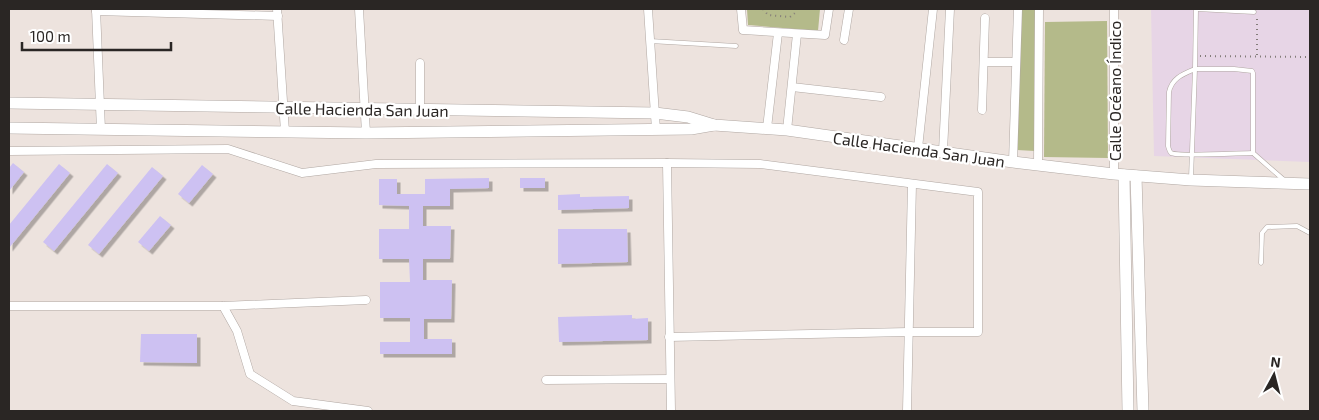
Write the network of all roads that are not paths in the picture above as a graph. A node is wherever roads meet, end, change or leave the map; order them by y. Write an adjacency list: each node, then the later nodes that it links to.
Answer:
1 (360, 9): 32 (street)
2 (648, 9): 21 (street)
3 (741, 9): 18 (street)
4 (829, 9): 19 (street)
5 (849, 9): 20 (street)
6 (933, 9): 44 (street)
7 (950, 9): 46 (street)
8 (1018, 9): 24 (street)
9 (1039, 9): 51 (street)
10 (1114, 9): 52 (street, Calle Océano Índico)
11 (1197, 9): 16 (lane); 26 (lane)
12 (96, 10): 13 (street); 30 (street)
13 (146, 10): 14 (street)
14 (205, 11): 15 (street)
15 (278, 12): 31 (street)
16 (1254, 12)
17 (985, 18): 23 (street)
18 (778, 33): 19 (street); 38 (street)
19 (798, 34): 27 (street)
20 (844, 40)
21 (650, 41): 22 (lane); 35 (street)
22 (736, 46)
23 (984, 62): 24 (street); 34 (street)
24 (1016, 62): 49 (street)
25 (420, 63): 33 (street)
26 (1195, 69): 47 (lane); 48 (lane); 48 (lane)
27 (792, 87): 28 (street); 41 (street)
28 (881, 97)
29 (9, 103): 30 (main road, Calle Hacienda San Juan)
30 (100, 104): 31 (main road, Calle Hacienda San Juan); 39 (street)
31 (283, 108): 32 (main road, Calle Hacienda San Juan); 42 (street)
32 (365, 109): 33 (main road, Calle Hacienda San Juan); 43 (street)
33 (420, 110): 35 (main road, Calle Hacienda San Juan)
34 (982, 110)
35 (655, 113): 36 (main road, Calle Hacienda San Juan); 40 (street)
36 (714, 125): 38 (main road, Calle Hacienda San Juan); 40 (main road, Calle Hacienda San Juan)
37 (9, 128): 39 (main road, Calle Hacienda San Juan)
38 (767, 128): 41 (main road, Calle Hacienda San Juan)
39 (101, 130): 42 (main road, Calle Hacienda San Juan)
40 (656, 130): 43 (main road, Calle Hacienda San Juan)
41 (787, 130): 44 (main road, Calle Hacienda San Juan)
42 (285, 132): 43 (main road, Calle Hacienda San Juan)
43 (366, 133)
44 (918, 148): 46 (main road, Calle Hacienda San Juan)
45 (9, 150): 50 (street)
46 (943, 152): 49 (main road, Calle Hacienda San Juan)
47 (1253, 153): 48 (lane); 55 (lane)
48 (1193, 154): 54 (lane)
49 (1013, 162): 51 (main road, Calle Hacienda San Juan)
50 (667, 163): 56 (street); 64 (street)
51 (1038, 165): 52 (main road, Calle Hacienda San Juan)
52 (1119, 174): 53 (main road, Calle Hacienda San Juan); 70 (main road)
53 (1136, 176): 54 (main road, Calle Hacienda San Juan); 71 (main road)
54 (1191, 180): 55 (main road, Calle Hacienda San Juan)
55 (1287, 183): 57 (main road, Calle Hacienda San Juan)
56 (912, 184): 63 (street); 63 (street)
57 (1310, 184)
58 (1310, 233): 59 (lane)
59 (1261, 263)
60 (366, 300): 62 (street)
61 (9, 306): 62 (street)
62 (223, 306): 67 (street)
63 (908, 332): 64 (street); 69 (street)
64 (669, 337): 65 (street)
65 (670, 379): 66 (street); 68 (street)
66 (546, 380)
67 (368, 411)
68 (671, 411)
69 (907, 411)
70 (1128, 411)
71 (1143, 411)

